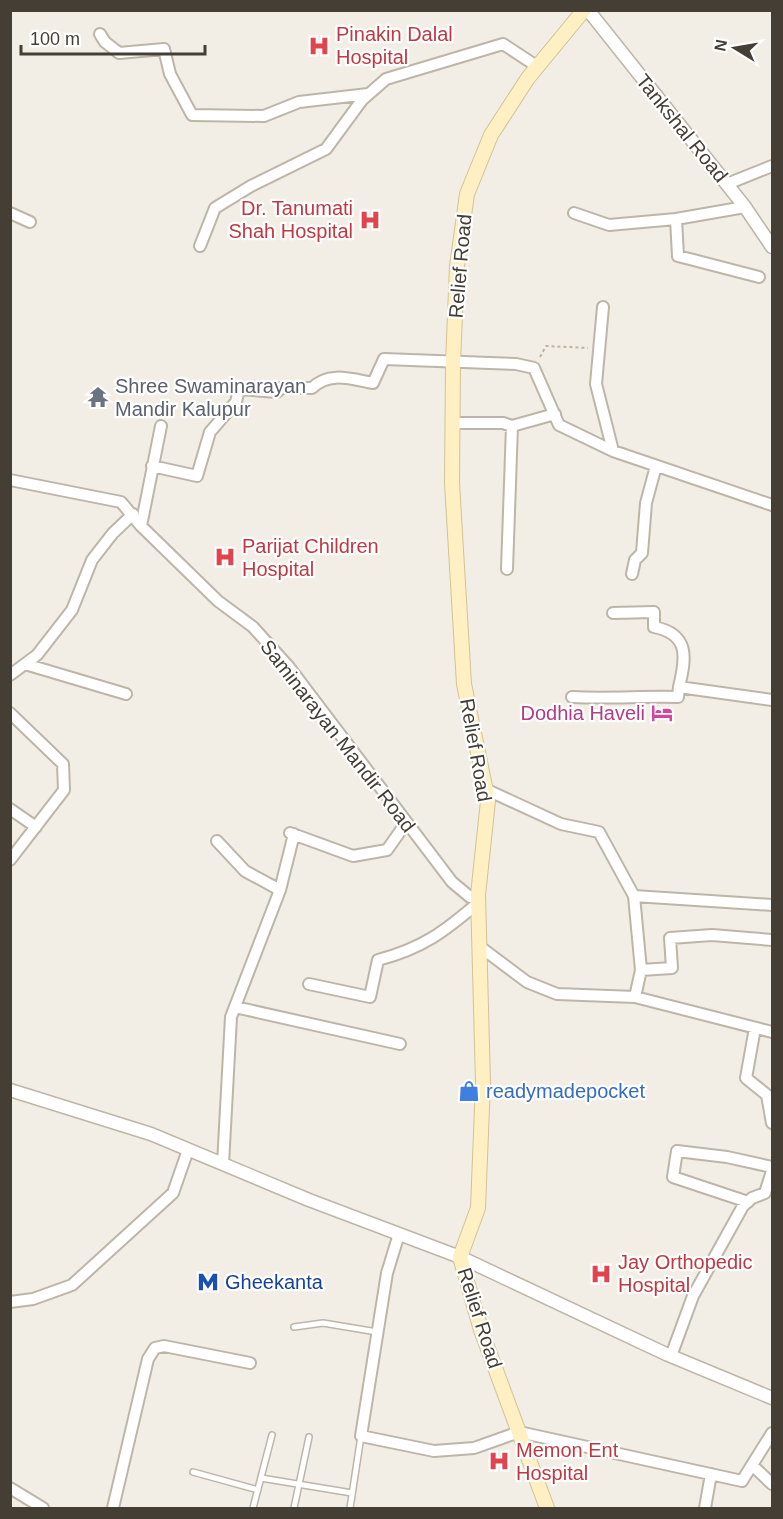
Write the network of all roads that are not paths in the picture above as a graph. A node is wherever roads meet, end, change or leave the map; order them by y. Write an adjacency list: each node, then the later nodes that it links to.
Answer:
1 (586, 10): 3 (main road, Relief Road); 6 (street, Tankshal Road)
2 (100, 34): 4 (street)
3 (538, 67): 4 (street); 16 (main road, Relief Road)
4 (369, 94): 12 (street)
5 (772, 166): 6 (street)
6 (727, 184): 7 (street, Tankshal Road)
7 (745, 207): 10 (street); 13 (street, Tankshal Road)
8 (10, 213): 11 (street)
9 (574, 213): 10 (street)
10 (676, 219): 14 (street)
11 (30, 222)
12 (200, 246)
13 (772, 247)
14 (759, 277)
15 (603, 307): 21 (street)
16 (453, 363): 17 (street); 18 (main road, Relief Road); 22 (street)
17 (555, 414): 20 (street); 21 (street)
18 (452, 423): 20 (street); 38 (main road, Relief Road)
19 (161, 426): 22 (street)
20 (512, 426): 28 (street)
21 (613, 451): 23 (street)
22 (152, 466): 27 (street)
23 (656, 466): 25 (street); 29 (street)
24 (10, 480): 26 (street, Saminarayan Mandir Road)
25 (772, 505)
26 (133, 514): 27 (street, Saminarayan Mandir Road); 31 (street)
27 (141, 526): 40 (street, Saminarayan Mandir Road)
28 (507, 569)
29 (632, 574)
30 (613, 613): 33 (street)
31 (25, 664): 32 (street); 34 (street)
32 (10, 675)
33 (679, 687): 35 (street); 36 (street)
34 (126, 694)
35 (572, 697)
36 (772, 700)
37 (10, 713): 41 (street)
38 (485, 789): 45 (street); 46 (main road, Relief Road)
39 (10, 809): 41 (street)
40 (406, 823): 44 (street); 46 (street, Saminarayan Mandir Road)
41 (36, 827): 43 (street)
42 (218, 841): 44 (street)
43 (10, 860)
44 (280, 890): 53 (street)
45 (634, 896): 47 (street); 50 (street)
46 (478, 898): 49 (main road, Relief Road); 51 (street)
47 (772, 905)
48 (772, 940): 50 (street)
49 (479, 946): 52 (street); 64 (main road, Relief Road)
50 (641, 970): 52 (street)
51 (309, 984)
52 (635, 997): 54 (street)
53 (235, 1007): 56 (street); 60 (street)
54 (755, 1028): 55 (street); 58 (street)
55 (772, 1032)
56 (400, 1044)
57 (10, 1090): 59 (street)
58 (772, 1122)
59 (188, 1150): 60 (street); 65 (street)
60 (223, 1164): 63 (street)
61 (772, 1169): 62 (street); 62 (street)
62 (748, 1202): 68 (street)
63 (399, 1234): 64 (street); 67 (street)
64 (460, 1257): 68 (street); 71 (main road, Relief Road)
65 (10, 1302)
66 (294, 1327): 67 (lane)
67 (379, 1332): 74 (street)
68 (671, 1356): 70 (street)
69 (250, 1363): 86 (street)
70 (772, 1398)
71 (519, 1432): 74 (street); 78 (street); 90 (main road, Relief Road)
72 (772, 1433): 76 (street)
73 (272, 1435): 79 (lane)
74 (362, 1436): 84 (lane)
75 (309, 1437): 80 (lane)
76 (752, 1465): 78 (street); 81 (street)
77 (193, 1472): 83 (lane)
78 (711, 1474): 91 (street)
79 (261, 1478): 80 (lane); 83 (lane)
80 (299, 1484): 84 (lane); 88 (lane)
81 (772, 1484)
82 (10, 1488): 85 (street)
83 (258, 1490): 87 (lane)
84 (352, 1493): 89 (lane)
85 (43, 1509)
86 (113, 1509)
87 (253, 1509)
88 (294, 1509)
89 (350, 1509)
90 (548, 1509)
91 (705, 1509)

